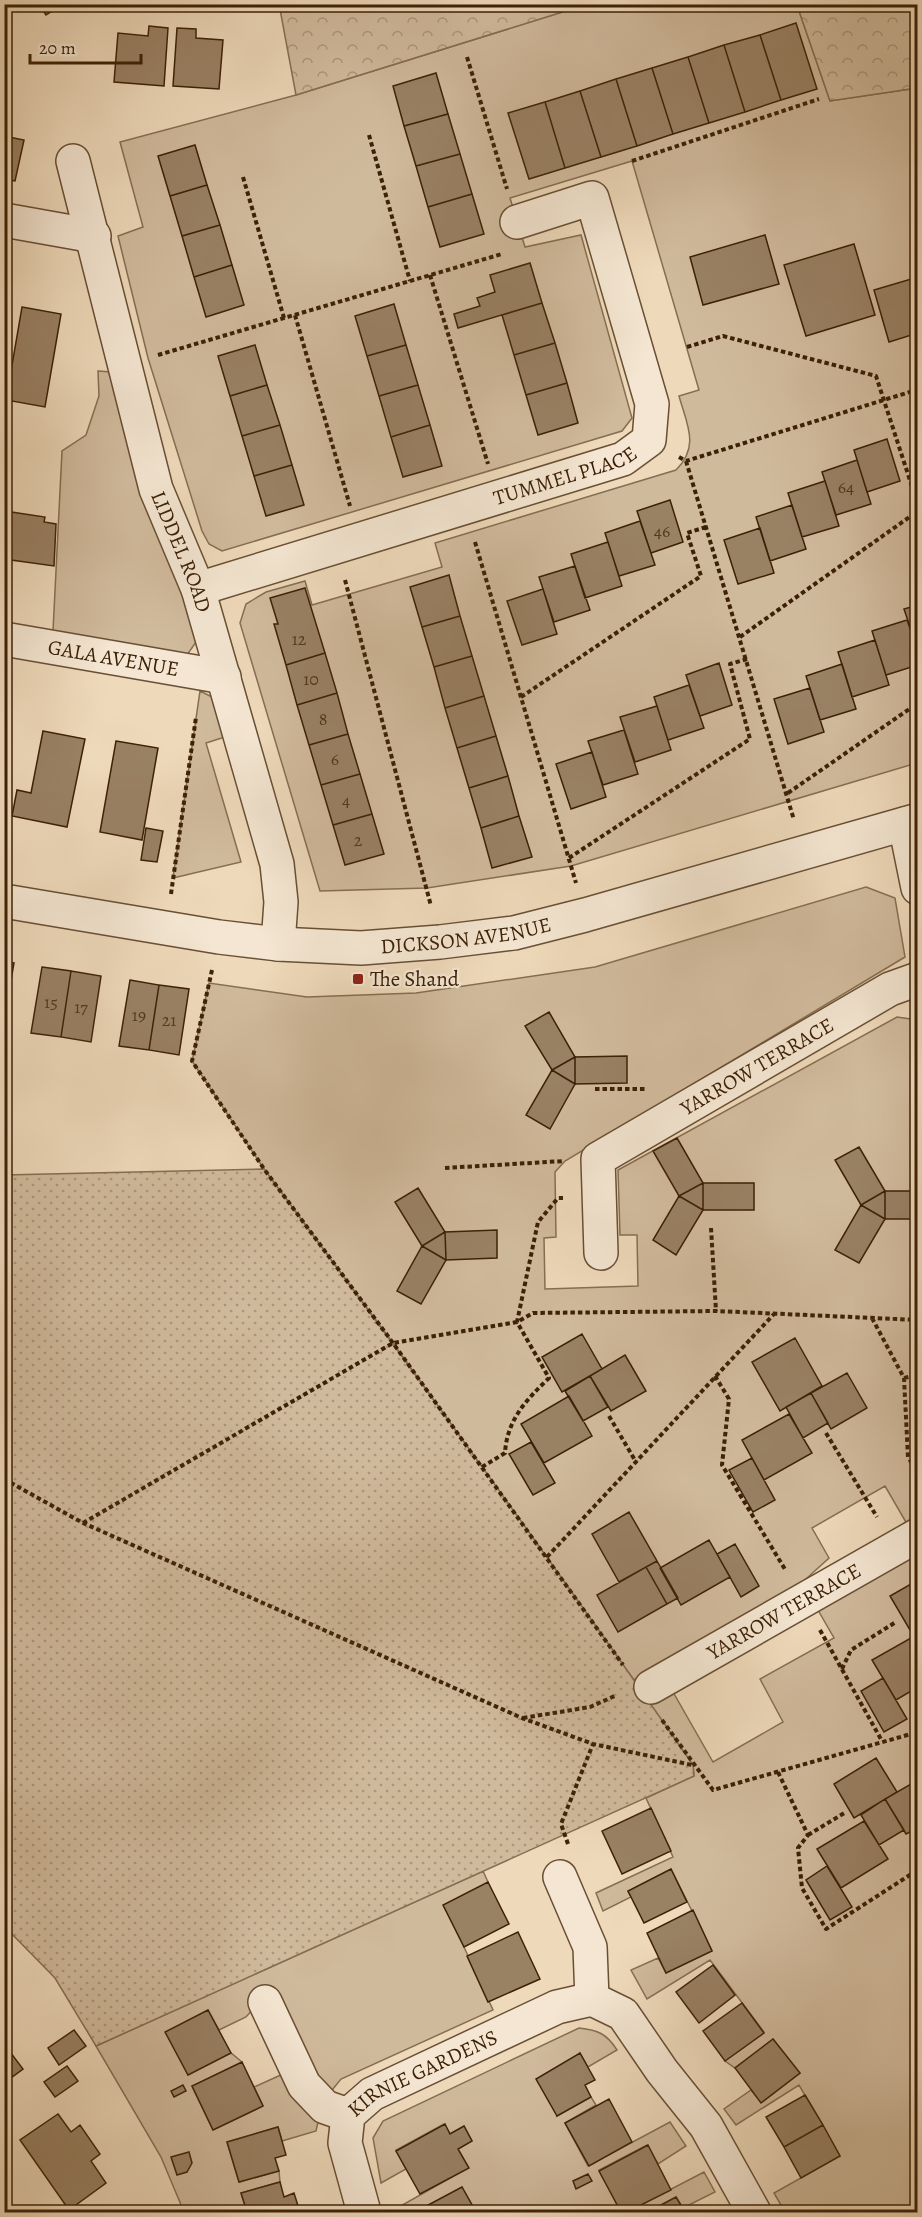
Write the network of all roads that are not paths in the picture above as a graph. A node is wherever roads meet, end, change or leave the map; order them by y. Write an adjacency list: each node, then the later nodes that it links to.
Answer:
1 (73, 161): 4 (street, LIDDEL ROAD)
2 (513, 210): 5 (street, TUMMEL PLACE)
3 (4, 220): 4 (street)
4 (94, 236): 5 (street, LIDDEL ROAD)
5 (198, 589): 7 (street, LIDDEL ROAD)
6 (4, 639): 7 (street, GALA AVENUE)
7 (224, 677): 11 (street, LIDDEL ROAD)
8 (911, 822): 9 (street); 11 (street, DICKSON AVENUE)
9 (918, 888)
10 (4, 901): 11 (street, DICKSON AVENUE)
11 (278, 944)
12 (918, 979): 13 (street, YARROW TERRACE)
13 (601, 1253)
14 (906, 1541): 15 (street, YARROW TERRACE)
15 (644, 1686)
16 (560, 1877): 17 (street)
17 (592, 1999): 19 (street, KIRNIE GARDENS); 21 (street)
18 (265, 2002): 19 (street)
19 (348, 2115): 20 (street, KIRNIE GARDENS)
20 (364, 2212)
21 (754, 2212)

